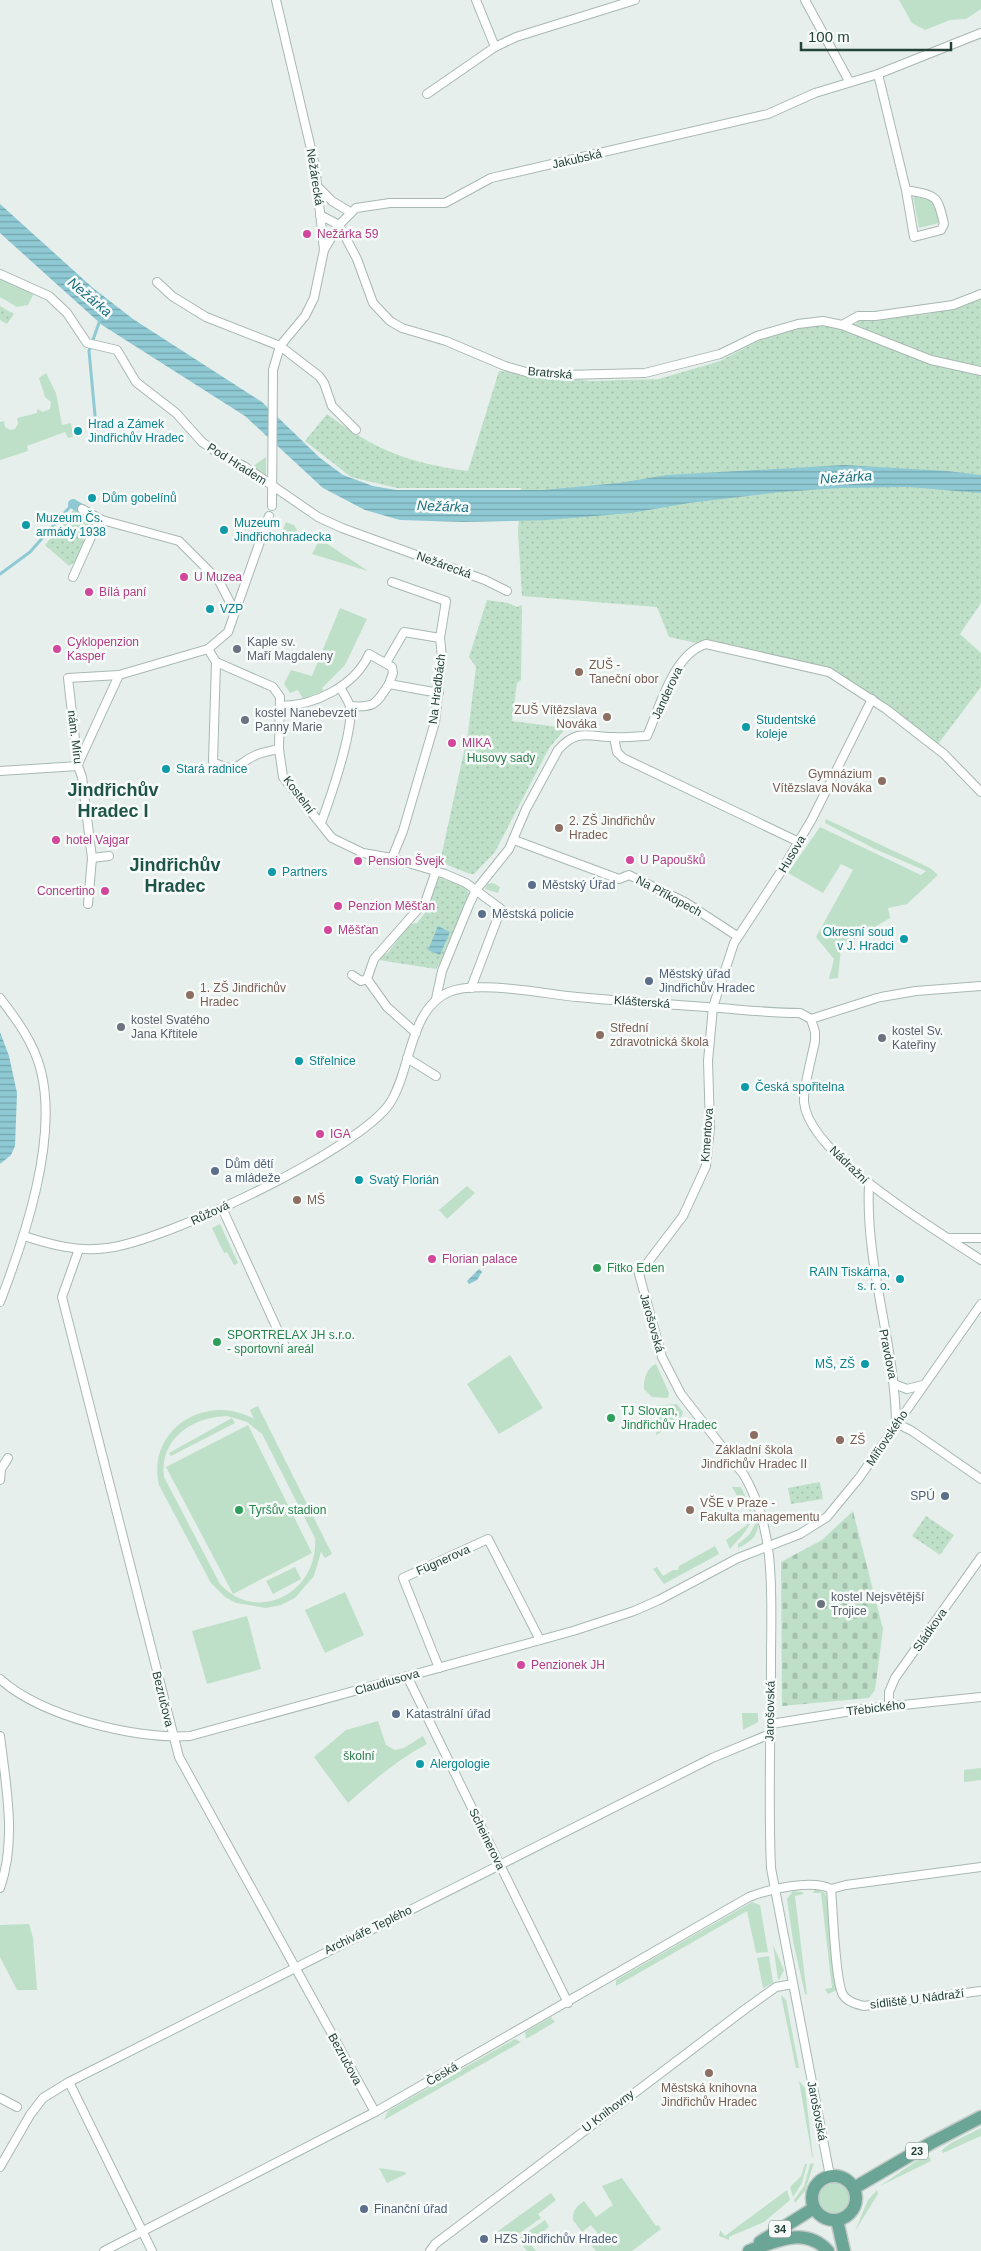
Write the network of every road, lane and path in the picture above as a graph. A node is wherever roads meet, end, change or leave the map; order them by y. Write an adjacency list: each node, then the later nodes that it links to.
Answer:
1 (276, 0): 10 (street, Nežárecká)
2 (476, 0): 6 (street)
3 (635, 0): 6 (street)
4 (805, 0): 8 (street)
5 (981, 33): 7 (street, Jakubská)
6 (495, 47): 9 (street)
7 (878, 74): 8 (street, Jakubská); 11 (street)
8 (849, 82): 12 (street, Jakubská)
9 (427, 94)
10 (317, 186): 12 (street); 13 (street, Nežárecká)
11 (906, 190): 11 (street)
12 (350, 212): 14 (street)
13 (320, 214): 14 (street, Bratrská); 15 (street, Nežárecká)
14 (338, 226): 15 (street); 19 (street, Bratrská)
15 (324, 250): 20 (street, Nežárecká)
16 (0, 274): 23 (street, Pod Hradem)
17 (157, 282): 20 (street)
18 (981, 294): 19 (street, Bratrská)
19 (842, 325): 21 (street, Bratrská)
20 (280, 346): 22 (street); 23 (street, Nežárecká)
21 (981, 370)
22 (356, 430)
23 (273, 487): 24 (street, Nežárecká); 30 (street, Nežárecká)
24 (272, 506)
25 (82, 509): 27 (street)
26 (270, 516): 31 (street)
27 (102, 520): 28 (street); 31 (street)
28 (73, 577)
29 (392, 582): 32 (street, Na Hradbách)
30 (507, 591)
31 (235, 612): 33 (street)
32 (440, 638): 35 (street); 39 (street, Na Hradbách)
33 (208, 650): 34 (street); 36 (street)
34 (216, 662): 41 (street, Kostelní); 44 (street)
35 (386, 663): 37 (street); 38 (street)
36 (119, 675): 45 (street); 45 (street, nám. Míru)
37 (389, 684): 39 (street); 42 (street)
38 (341, 689): 41 (street); 42 (street)
39 (439, 693): 53 (street, Na Hradbách)
40 (872, 699): 43 (street, Janderova); 47 (street); 50 (street, Husova)
41 (280, 706): 44 (street, Kostelní)
42 (350, 706): 48 (street)
43 (614, 737): 49 (street, Janderova); 50 (street)
44 (278, 749): 48 (street, Kostelní)
45 (78, 766): 46 (street); 52 (street, nám. Míru)
46 (0, 771)
47 (981, 792)
48 (320, 823): 53 (street, Kostelní)
49 (514, 840): 55 (street, Janderova); 57 (street, Na Příkopech)
50 (799, 842): 57 (street, Husova)
51 (109, 856): 52 (street)
52 (92, 858): 56 (street, nám. Míru)
53 (392, 858): 54 (street, Kostelní)
54 (436, 871): 55 (street, Kostelní); 59 (street)
55 (476, 890): 61 (street, Kostelní); 63 (street, Janderova)
56 (88, 904)
57 (737, 936): 64 (street, Husova)
58 (352, 975): 59 (street)
59 (366, 979): 66 (street)
60 (981, 986): 65 (street)
61 (471, 988): 63 (street, Klášterská); 64 (street, Klášterská)
62 (0, 998): 71 (street)
63 (436, 999): 66 (street, Růžová)
64 (713, 1007): 65 (street, Klášterská); 76 (street, Kmentova)
65 (811, 1018): 69 (street, Nádražní)
66 (416, 1033): 67 (street, Růžová)
67 (407, 1058): 68 (street); 70 (street, Růžová)
68 (436, 1076)
69 (869, 1184): 72 (street, Nádražní); 80 (street, Pravdova)
70 (222, 1208): 74 (street, Růžová); 79 (street)
71 (24, 1236): 74 (street, Růžová); 77 (street)
72 (949, 1238): 73 (street); 75 (street, Nádražní)
73 (981, 1238)
74 (78, 1249): 97 (street, Bezručova)
75 (981, 1260)
76 (639, 1274): 86 (street, Jarošovská)
77 (0, 1302)
78 (981, 1304): 81 (street, Miřiovského)
79 (284, 1344)
80 (894, 1384): 81 (street); 82 (street, Pravdova)
81 (925, 1384): 82 (street, Miřiovského)
82 (896, 1423): 84 (street); 86 (street, Miřiovského)
83 (8, 1458): 85 (street)
84 (981, 1479)
85 (0, 1480)
86 (769, 1546): 88 (street, Claudiusova); 94 (street, Jarošovská)
87 (981, 1557): 93 (street, Sládkova)
88 (540, 1640): 89 (street, Claudiusova); 89 (street, Fügnerova)
89 (439, 1668): 90 (street, Claudiusova)
90 (407, 1676): 97 (street, Claudiusova); 98 (street, Scheinerova)
91 (0, 1679): 97 (street, Claudiusova)
92 (981, 1697): 93 (street, Třebického)
93 (889, 1706): 94 (street, Třebického)
94 (771, 1724): 95 (street, Jarošovská)
95 (770, 1734): 98 (street, Archiváře Teplého); 101 (street, Jarošovská)
96 (0, 1736): 100 (street)
97 (172, 1737): 103 (street, Bezručova)
98 (499, 1865): 103 (street, Archiváře Teplého); 106 (street, Scheinerova)
99 (981, 1867): 102 (street)
100 (0, 1888)
101 (774, 1889): 102 (street); 104 (street, Jarošovská); 106 (street, Česká)
102 (832, 1889): 105 (street, sídliště U Nádraží)
103 (294, 1967): 107 (street, Archiváře Teplého); 110 (street, Bezručova)
104 (793, 1984): 113 (street, Jarošovská); 120 (street, U Knihovny)
105 (981, 1991)
106 (568, 2002): 110 (street, Česká)
107 (69, 2082): 112 (street, Archiváře Teplého); 117 (street)
108 (0, 2098): 109 (street)
109 (17, 2107)
110 (375, 2112): 117 (street, Česká)
111 (981, 2117): 114 (main road, 23)
112 (0, 2167)
113 (830, 2176): 114 (main road); 115 (main road)
114 (854, 2188): 116 (main road)
115 (814, 2208): 116 (main road); 121 (main road, 34)
116 (837, 2220): 123 (main road)
117 (142, 2232): 118 (street, Česká); 119 (street)
118 (104, 2251)
119 (152, 2251)
120 (430, 2251)
121 (747, 2251): 122 (main road, 34)
122 (828, 2251)
123 (844, 2251)

